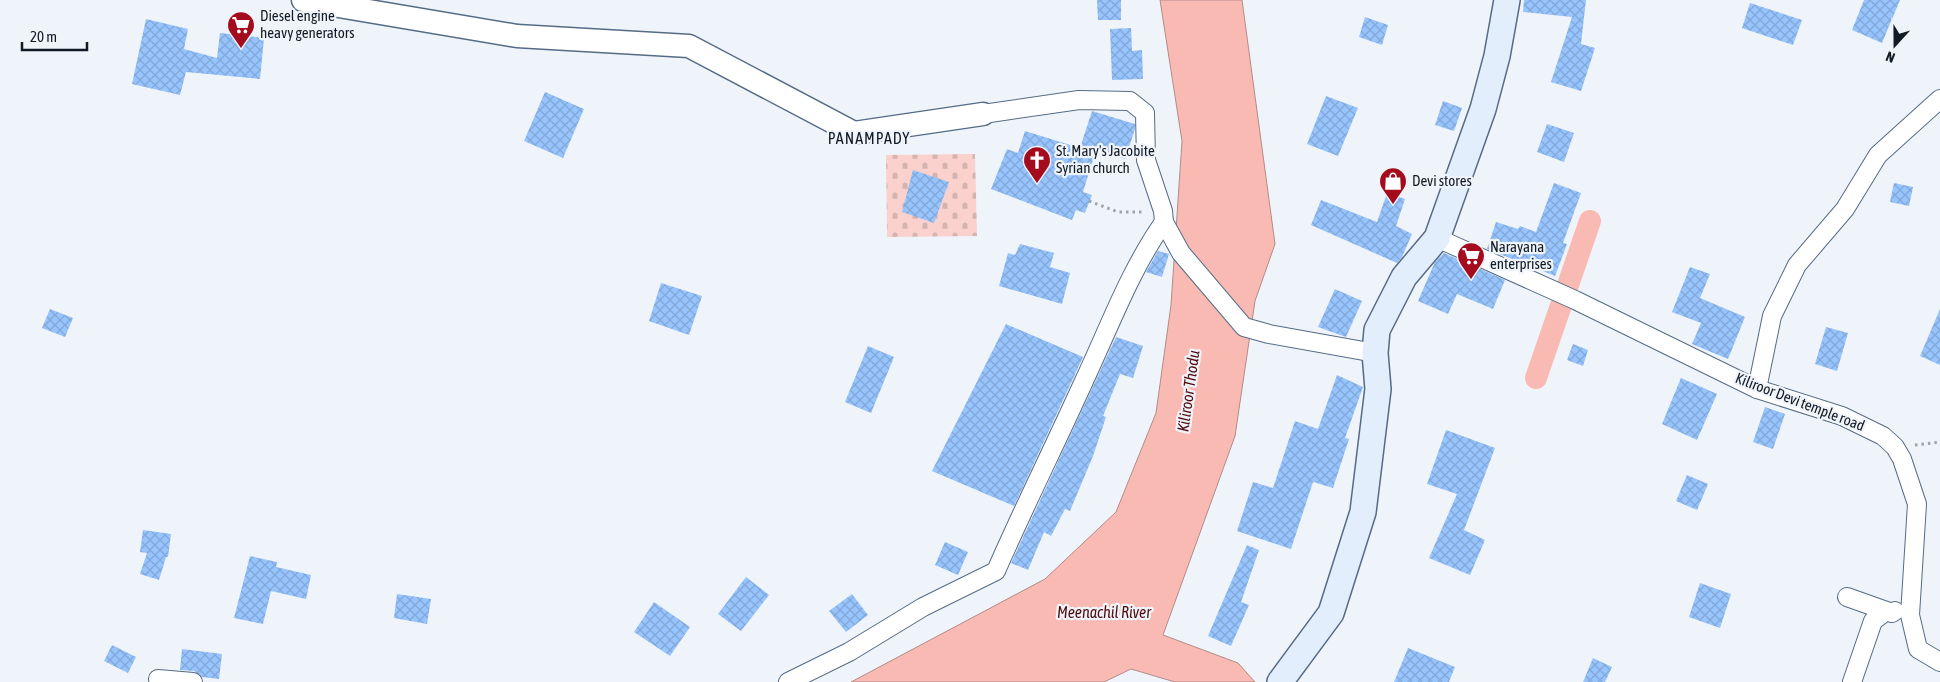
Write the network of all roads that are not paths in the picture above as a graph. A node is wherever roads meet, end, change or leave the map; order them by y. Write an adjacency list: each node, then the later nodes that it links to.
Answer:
1 (303, 0): 4 (street)
2 (1506, 0): 6 (main road)
3 (1940, 99): 8 (street)
4 (983, 114): 5 (street)
5 (1166, 222): 7 (street); 15 (street)
6 (1437, 238): 7 (main road); 8 (street, Kiliroor Devi temple road)
7 (1375, 353): 16 (main road)
8 (1757, 389): 10 (street, Kiliroor Devi temple road)
9 (1847, 597): 11 (street)
10 (1911, 599): 11 (street); 12 (street, Kiliroor Devi temple road)
11 (1886, 611): 17 (street)
12 (1940, 662)
13 (158, 679): 14 (street)
14 (192, 682)
15 (788, 682)
16 (1280, 682)
17 (1852, 682)

